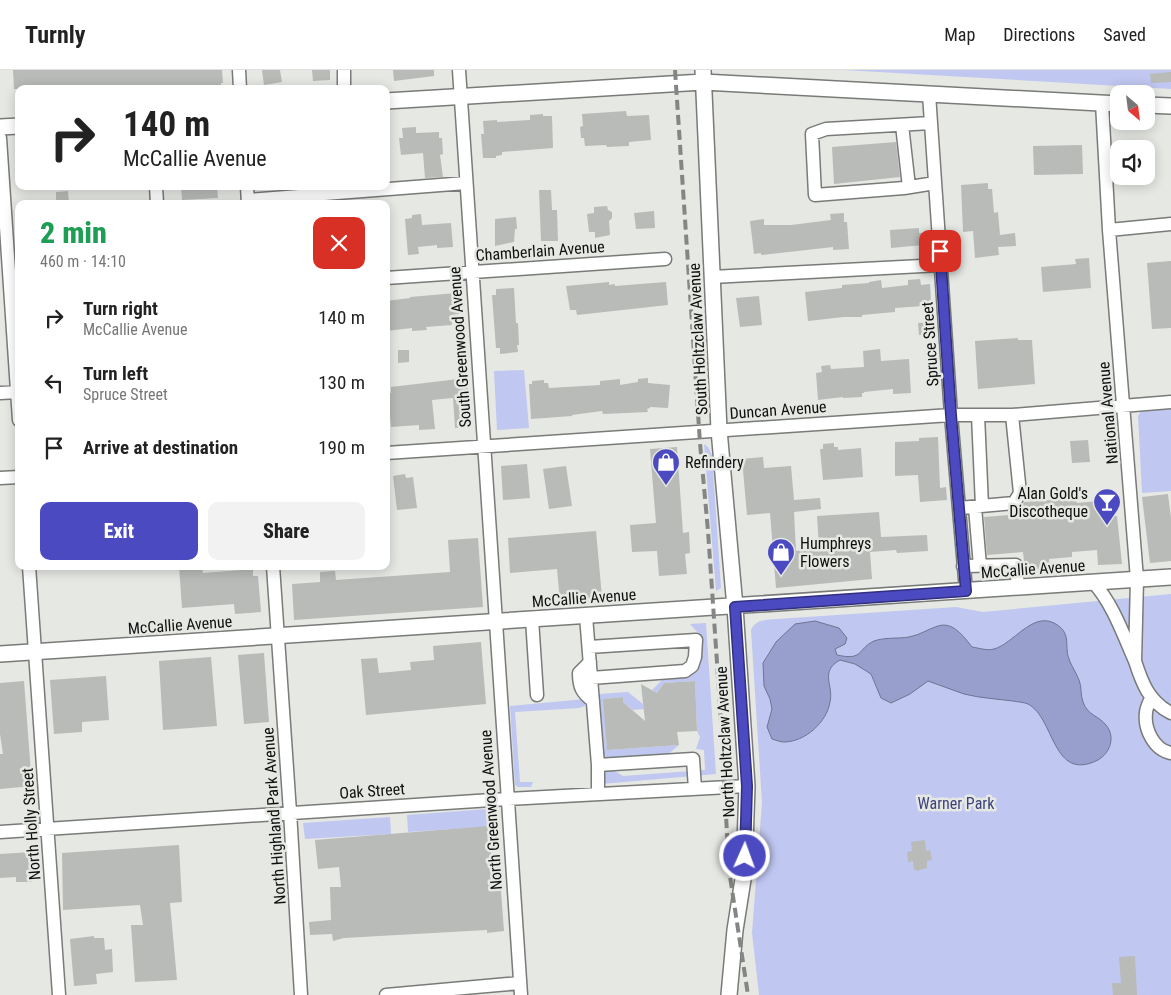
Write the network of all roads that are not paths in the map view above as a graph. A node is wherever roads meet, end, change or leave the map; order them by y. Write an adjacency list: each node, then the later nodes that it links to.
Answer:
1 (239, 70): 5 (street)
2 (344, 70): 6 (street)
3 (459, 70): 8 (street, South Greenwood Avenue)
4 (703, 76): 7 (main road); 8 (main road); 31 (main road, South Holtzclaw Avenue)
5 (240, 85)
6 (344, 85)
7 (929, 94): 10 (main road); 14 (street, Spruce Street)
8 (460, 96): 9 (main road); 19 (street, South Greenwood Avenue)
9 (390, 101)
10 (1102, 103): 11 (main road); 27 (street, National Avenue)
11 (1110, 103)
12 (1155, 105): 13 (main road)
13 (1171, 106)
14 (931, 123): 15 (street); 20 (street, Spruce Street)
15 (902, 124): 21 (street); 21 (street)
16 (15, 126): 17 (main road)
17 (0, 127)
18 (0, 138): 25 (street)
19 (466, 183): 23 (street); 30 (street, South Greenwood Avenue)
20 (935, 183): 21 (street); 29 (street, Spruce Street)
21 (907, 188)
22 (386, 190): 24 (street)
23 (390, 190)
24 (271, 200)
25 (3, 214): 33 (street)
26 (1171, 224): 27 (street)
27 (1109, 230): 38 (street, National Avenue)
28 (665, 259): 30 (street, Chamberlain Avenue)
29 (941, 266): 31 (street); 39 (street, Spruce Street)
30 (472, 272): 32 (street, Chamberlain Avenue); 43 (street, South Greenwood Avenue)
31 (712, 277): 42 (main road, South Holtzclaw Avenue)
32 (390, 278)
33 (10, 301): 34 (street)
34 (15, 358)
35 (15, 392): 36 (street)
36 (0, 393)
37 (1171, 402): 38 (street, Duncan Avenue)
38 (1124, 405): 41 (street, Duncan Avenue); 54 (street, National Avenue)
39 (951, 415): 40 (street, Duncan Avenue); 42 (street, Duncan Avenue); 48 (street, Spruce Street)
40 (978, 415): 41 (street, Duncan Avenue); 47 (street)
41 (1012, 415): 47 (street)
42 (720, 430): 43 (street, Duncan Avenue); 58 (main road, South Holtzclaw Avenue)
43 (483, 446): 44 (street, Duncan Avenue); 61 (street, South Greenwood Avenue)
44 (390, 453)
45 (15, 477): 46 (street)
46 (0, 478)
47 (979, 506): 48 (street); 50 (street)
48 (959, 508): 49 (street, Spruce Street)
49 (963, 566): 50 (street); 57 (street, Spruce Street)
50 (980, 566): 56 (street)
51 (29, 570): 64 (street, North Holly Street)
52 (273, 570): 62 (street, North Highland Park Avenue)
53 (1171, 577): 54 (main road, McCallie Avenue)
54 (1138, 579): 55 (main road, McCallie Avenue); 66 (street, National Avenue)
55 (1092, 582): 56 (main road, McCallie Avenue); 66 (street)
56 (1018, 587): 57 (main road, McCallie Avenue)
57 (966, 591): 58 (main road, McCallie Avenue)
58 (735, 607): 59 (main road, McCallie Avenue); 75 (main road, North Holtzclaw Avenue)
59 (586, 616): 60 (main road, McCallie Avenue); 63 (street)
60 (532, 619): 61 (main road, McCallie Avenue); 69 (street)
61 (495, 622): 62 (main road, McCallie Avenue); 78 (street, North Greenwood Avenue)
62 (278, 636): 64 (main road, McCallie Avenue); 79 (street, North Highland Park Avenue)
63 (589, 647): 67 (street); 68 (street)
64 (34, 651): 65 (main road, McCallie Avenue); 80 (street, North Holly Street)
65 (0, 654)
66 (1135, 661): 70 (street)
67 (590, 662): 68 (street); 71 (street)
68 (591, 678): 71 (street)
69 (537, 695)
70 (1151, 698): 72 (street); 73 (street)
71 (593, 701): 74 (street)
72 (1171, 712)
73 (1171, 753)
74 (598, 765): 76 (street); 77 (street)
75 (747, 786): 76 (street, Oak Street); 87 (main road, North Holtzclaw Avenue)
76 (695, 789): 77 (street, Oak Street)
77 (598, 794): 78 (street, Oak Street)
78 (506, 799): 79 (street, Oak Street); 82 (street, North Greenwood Avenue)
79 (290, 812): 80 (street, Oak Street); 85 (street, North Highland Park Avenue)
80 (48, 829): 81 (street, Oak Street); 84 (street, North Holly Street)
81 (0, 832)
82 (520, 989): 83 (street)
83 (444, 992): 86 (street)
84 (59, 995)
85 (301, 995)
86 (386, 995)
87 (729, 995)

